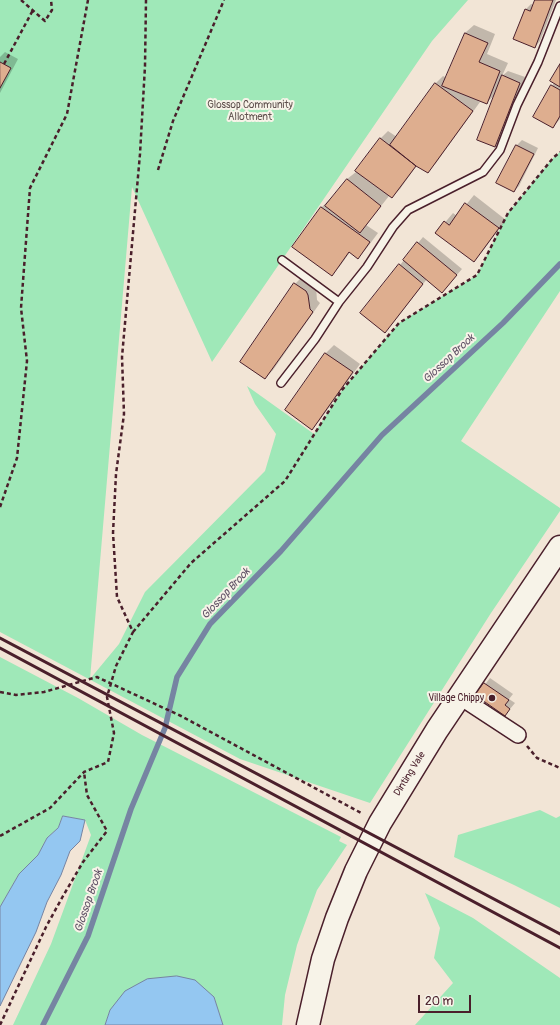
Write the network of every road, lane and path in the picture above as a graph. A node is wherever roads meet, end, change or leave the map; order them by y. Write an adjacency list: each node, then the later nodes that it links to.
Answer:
1 (21, 0): 7 (path)
2 (51, 0): 7 (path)
3 (88, 0): 14 (path)
4 (146, 0): 16 (path)
5 (224, 0): 10 (path)
6 (560, 6): 12 (lane)
7 (33, 10): 8 (path)
8 (4, 64)
9 (560, 152): 16 (path)
10 (158, 170)
11 (282, 260): 12 (lane)
12 (339, 302): 13 (lane)
13 (281, 383)
14 (0, 507)
15 (560, 547): 19 (main road, Dinting Vale)
16 (133, 632): 17 (path)
17 (111, 682): 18 (path); 22 (path); 23 (path)
18 (0, 692)
19 (460, 697): 20 (street); 23 (main road, Dinting Vale)
20 (518, 735): 21 (path)
21 (560, 768)
22 (84, 772): 24 (path); 25 (path)
23 (380, 823): 26 (main road, Dinting Vale)
24 (0, 836)
25 (0, 1025)
26 (308, 1025)

